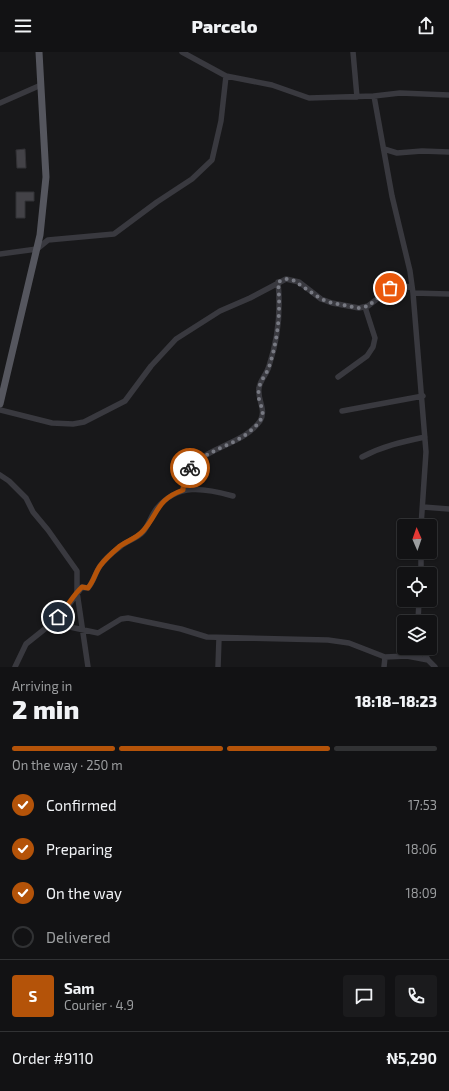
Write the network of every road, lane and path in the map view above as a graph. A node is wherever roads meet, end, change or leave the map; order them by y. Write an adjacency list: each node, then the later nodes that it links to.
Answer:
1 (39, 52): 5 (main road)
2 (182, 52): 4 (street)
3 (353, 52): 8 (street)
4 (226, 76): 8 (street); 14 (street)
5 (41, 84): 9 (street); 14 (main road)
6 (449, 95): 7 (street)
7 (374, 96): 8 (street); 10 (street)
8 (357, 97)
9 (0, 103)
10 (384, 149): 12 (street); 13 (street)
11 (449, 152): 12 (street)
12 (396, 154): 13 (street)
13 (386, 164): 17 (street)
14 (37, 249): 15 (street); 23 (main road)
15 (0, 254)
16 (278, 282): 20 (street); 24 (street); 29 (street)
17 (412, 286): 18 (street); 20 (street)
18 (413, 293): 19 (street); 22 (street)
19 (449, 294)
20 (365, 307): 21 (street)
21 (338, 377)
22 (423, 396): 25 (street); 26 (street)
23 (0, 404)
24 (0, 410)
25 (342, 411)
26 (425, 437): 27 (street); 31 (street)
27 (362, 457)
28 (0, 475): 34 (street)
29 (183, 490): 30 (street); 34 (street)
30 (233, 496)
31 (424, 507): 32 (street); 33 (street)
32 (449, 509)
33 (422, 519)
34 (77, 592): 35 (street); 36 (street)
35 (65, 610): 36 (street); 42 (street)
36 (83, 630): 37 (street); 43 (street)
37 (219, 638): 40 (street); 44 (street)
38 (426, 655): 41 (street)
39 (406, 656): 40 (street); 41 (street)
40 (385, 657): 45 (street)
41 (428, 660): 46 (street)
42 (15, 667)
43 (88, 667)
44 (218, 667)
45 (384, 667)
46 (435, 667)

